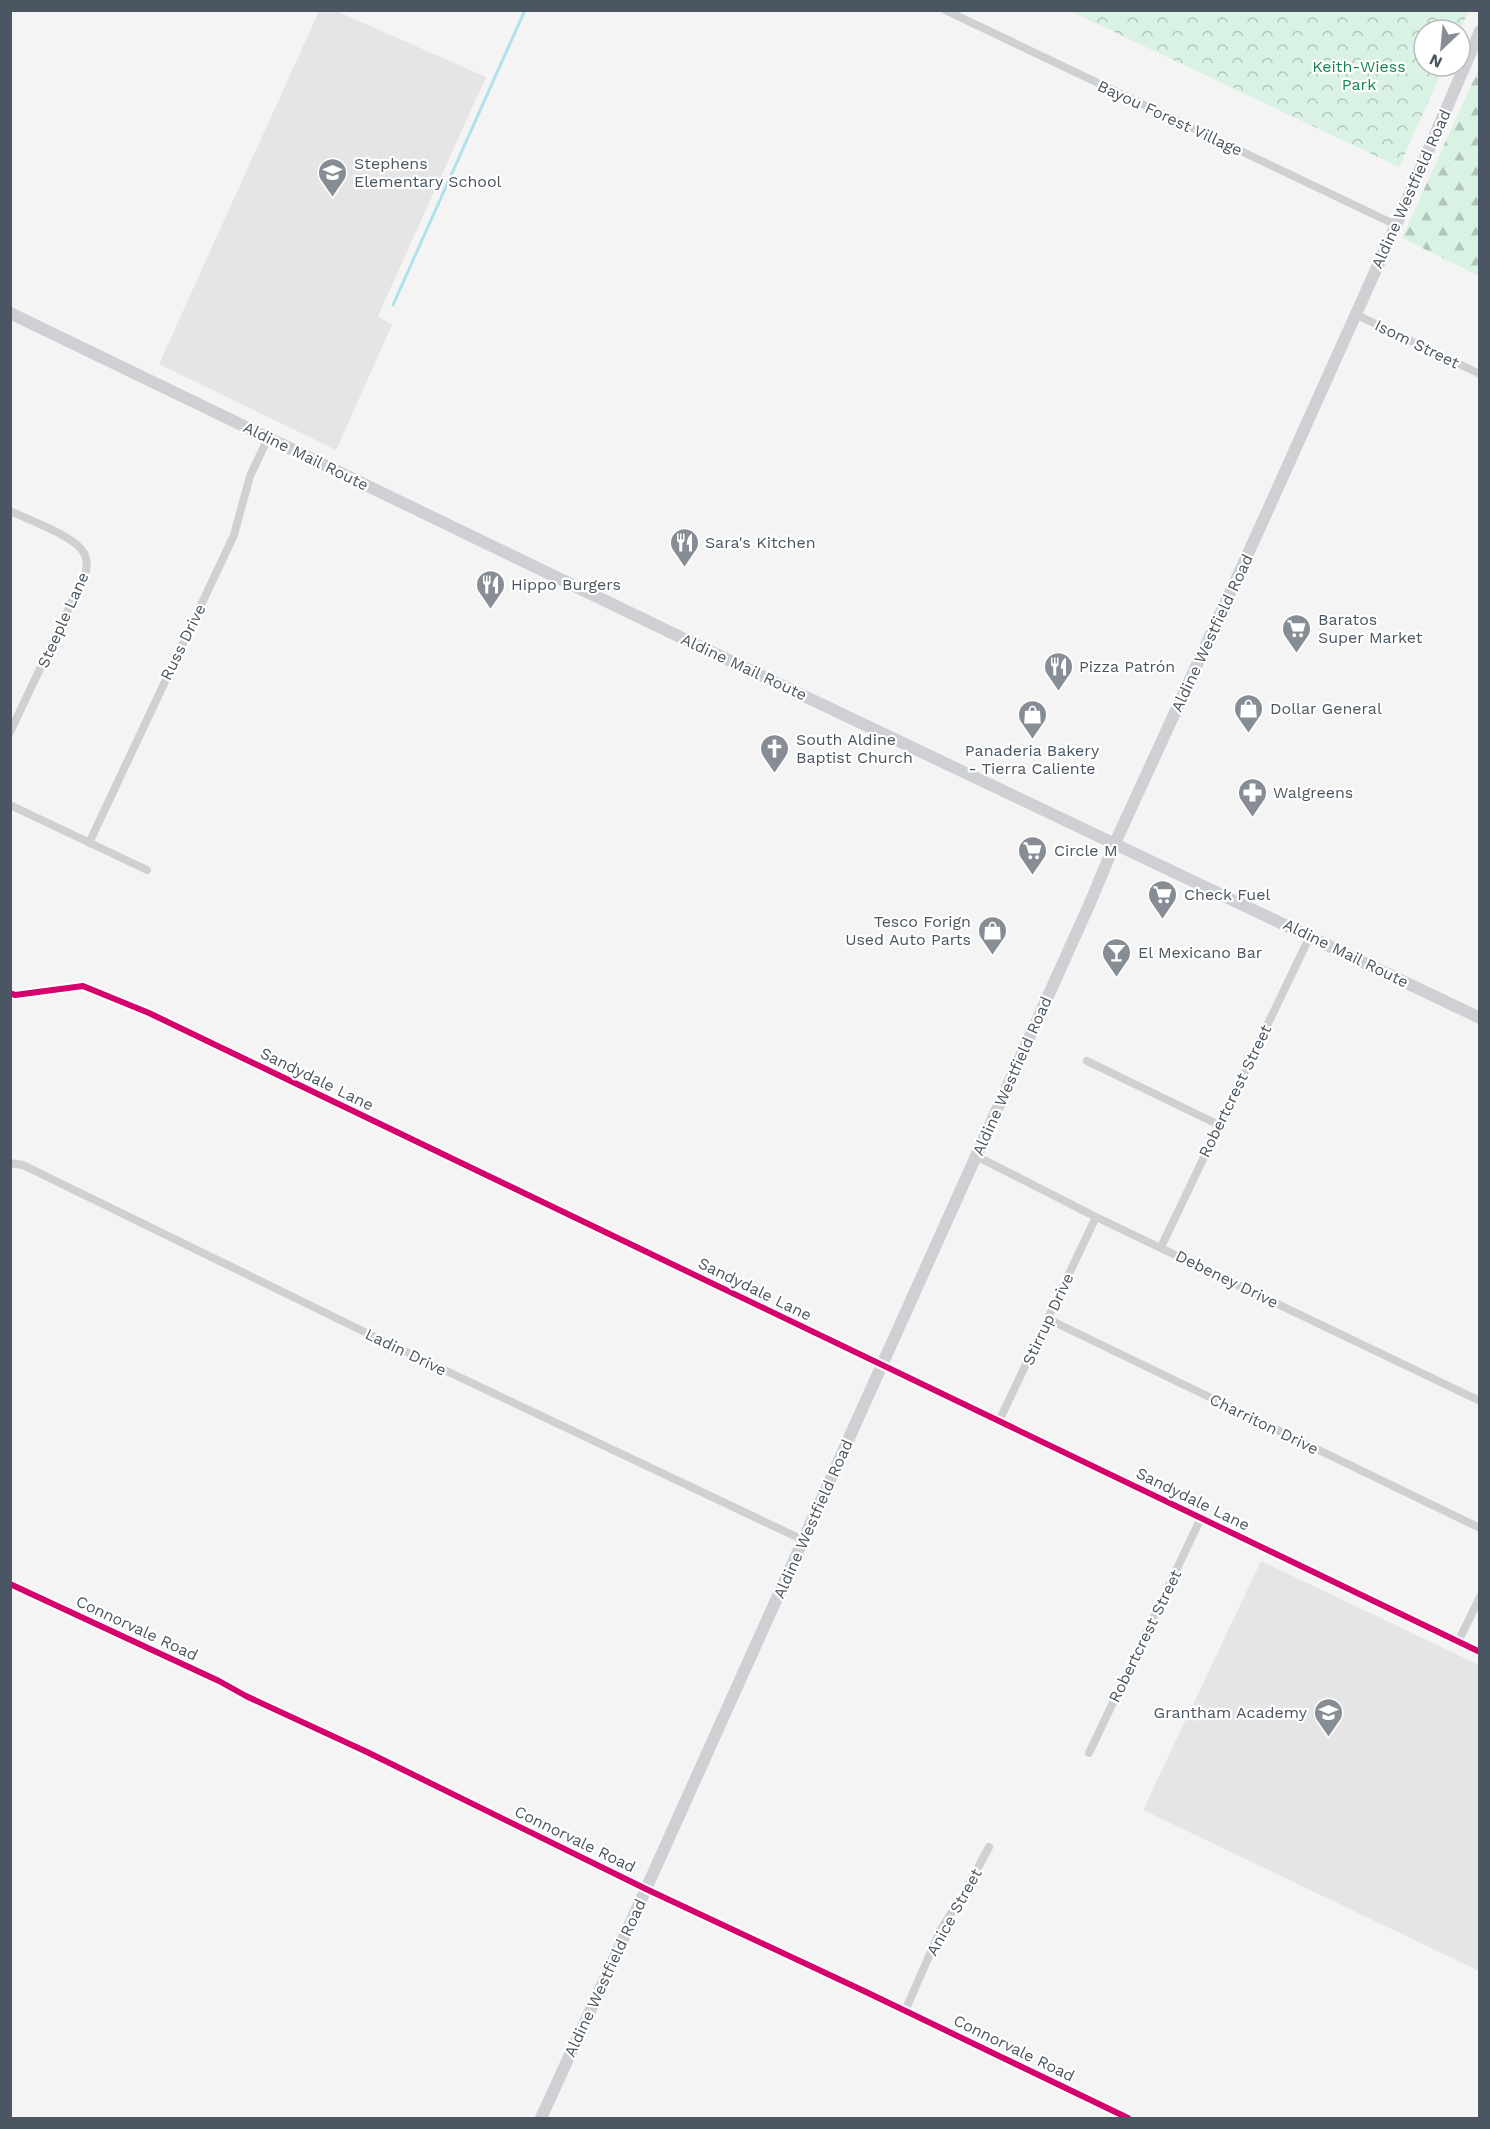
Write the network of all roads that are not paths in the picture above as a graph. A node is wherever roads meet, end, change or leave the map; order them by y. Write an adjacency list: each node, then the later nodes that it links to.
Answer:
1 (945, 10): 3 (street, Bayou Forest Village)
2 (1479, 32): 3 (main road, Aldine Westfield Road)
3 (1396, 225): 5 (main road, Aldine Westfield Road)
4 (10, 313): 7 (main road, Aldine Mail Route)
5 (1354, 314): 6 (street, Isom Street); 12 (main road, Aldine Westfield Road)
6 (1479, 374)
7 (268, 438): 11 (street, Russ Drive); 12 (main road, Aldine Mail Route)
8 (10, 511): 9 (street, Steeple Lane)
9 (10, 732)
10 (10, 806): 11 (street)
11 (89, 843): 13 (street)
12 (1115, 843): 14 (main road, Aldine Mail Route); 19 (main road, Aldine Westfield Road)
13 (147, 870)
14 (1310, 936): 16 (main road, Aldine Mail Route); 18 (street, Robertcrest Street)
15 (10, 993): 24 (street, Sandydale Lane)
16 (1479, 1018)
17 (1087, 1061): 18 (street)
18 (1219, 1125): 22 (street, Robertcrest Street)
19 (976, 1156): 21 (street, Debeney Drive); 24 (main road, Aldine Westfield Road)
20 (10, 1163): 29 (street, Ladin Drive)
21 (1096, 1217): 22 (street, Debeney Drive); 23 (street, Stirrup Drive)
22 (1161, 1247): 25 (street, Debeney Drive)
23 (1048, 1319): 26 (street, Stirrup Drive); 28 (street, Charriton Drive)
24 (882, 1365): 26 (street, Sandydale Lane); 29 (main road, Aldine Westfield Road)
25 (1479, 1401)
26 (999, 1421): 27 (street, Sandydale Lane)
27 (1201, 1518): 32 (street, Sandydale Lane); 34 (street, Robertcrest Street)
28 (1479, 1528)
29 (803, 1540): 36 (main road, Aldine Westfield Road)
30 (10, 1584): 36 (street, Connorvale Road)
31 (1479, 1597): 32 (street)
32 (1458, 1642): 33 (street, Sandydale Lane)
33 (1479, 1652)
34 (1089, 1753)
35 (989, 1847): 37 (street, Anice Street)
36 (646, 1889): 37 (street, Connorvale Road); 38 (main road, Aldine Westfield Road)
37 (905, 2011): 39 (street, Connorvale Road)
38 (541, 2118)
39 (1128, 2118)

